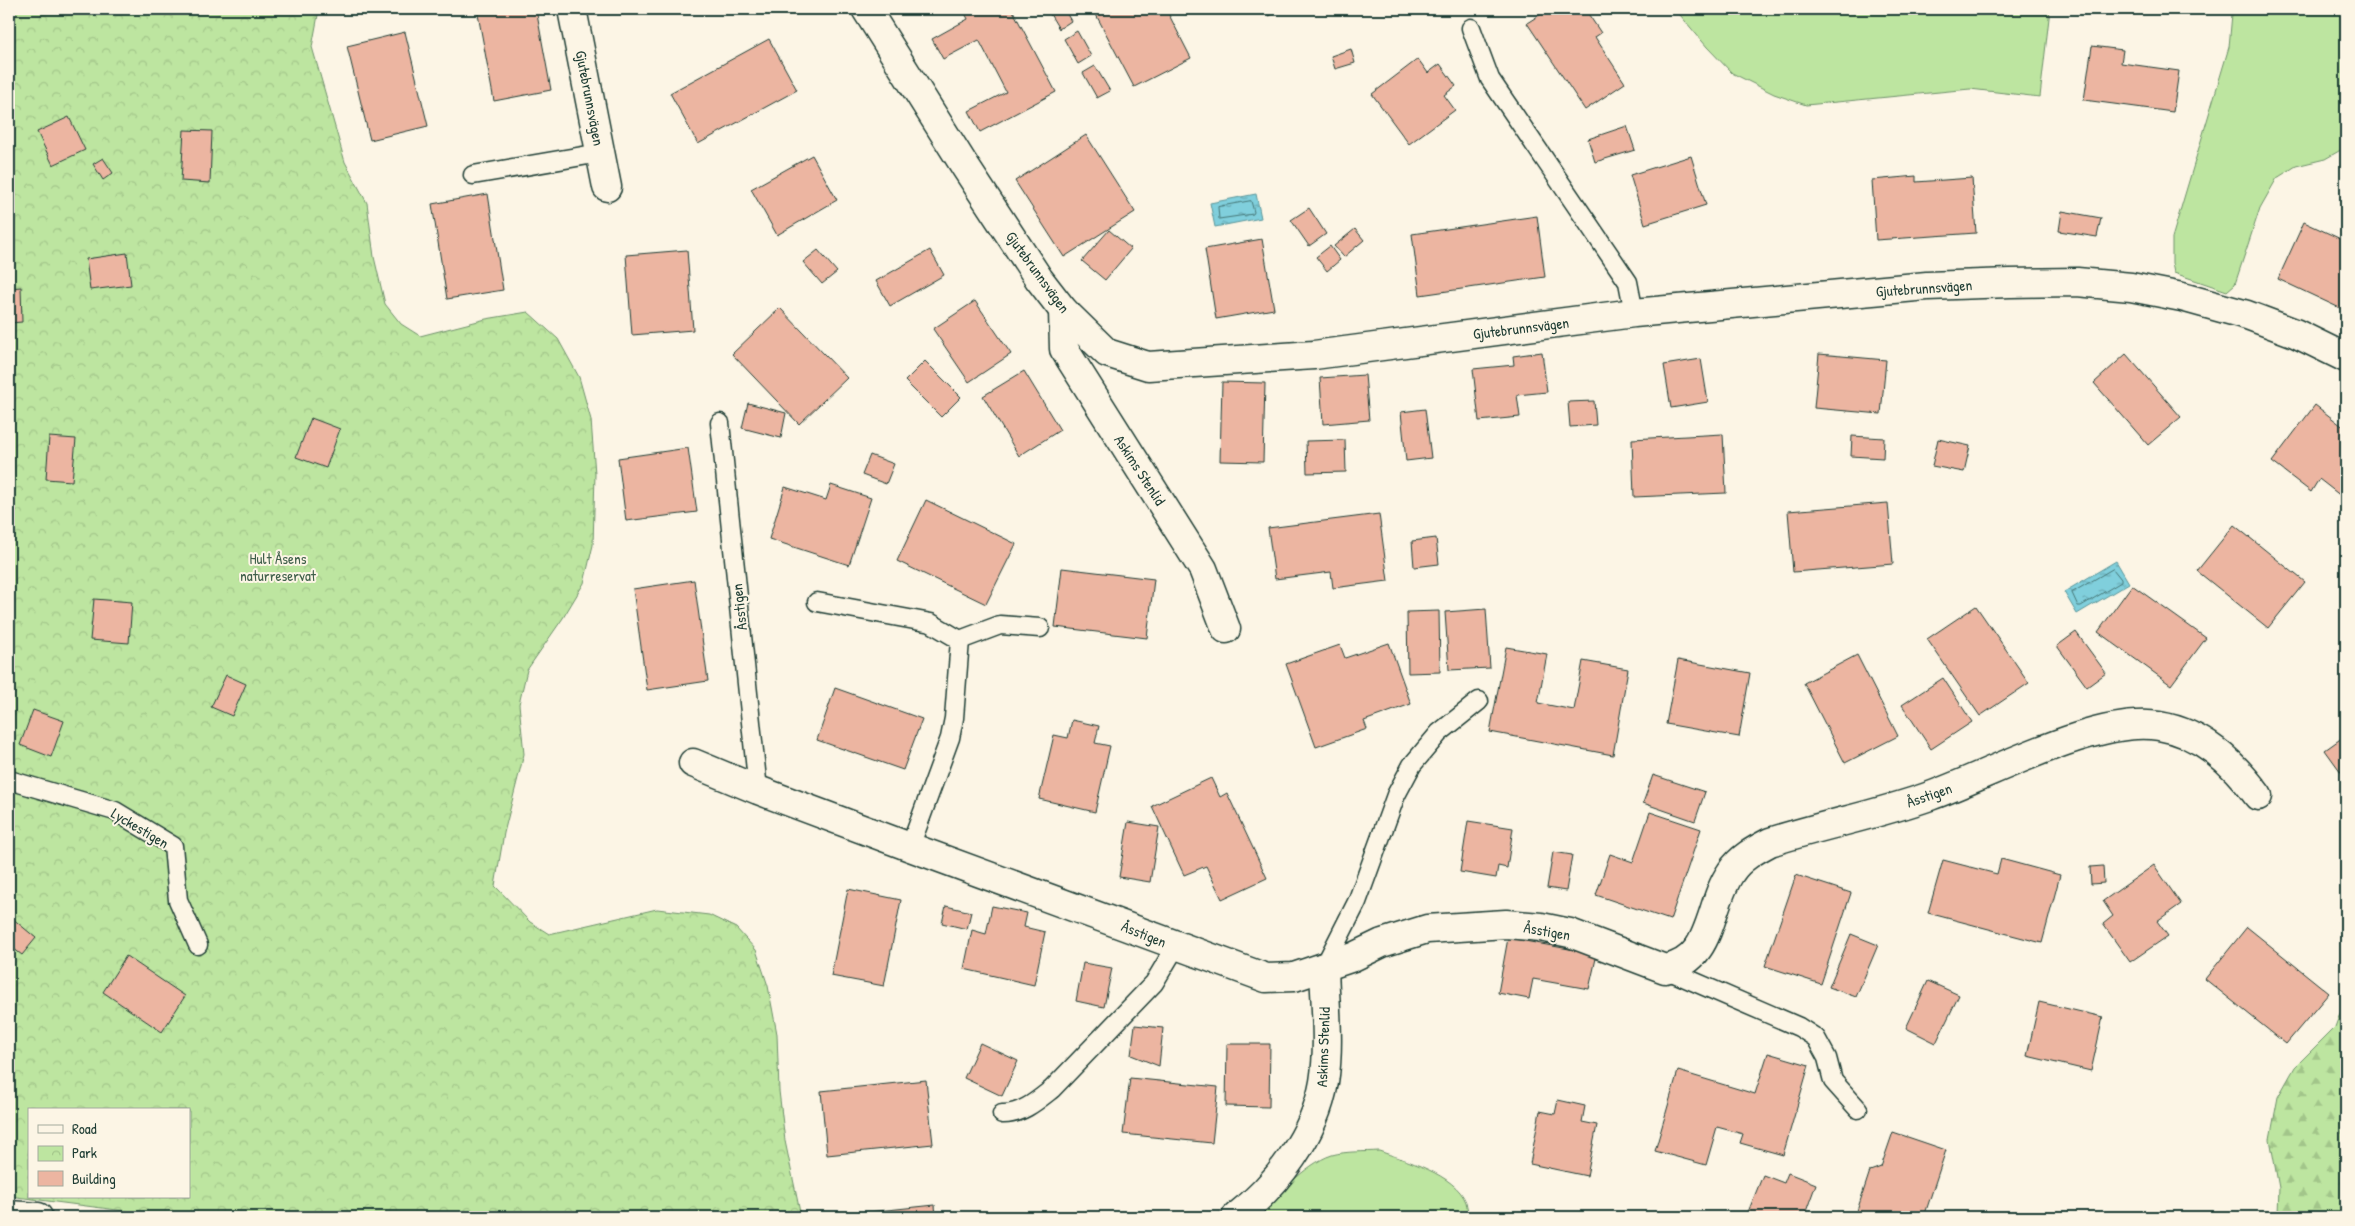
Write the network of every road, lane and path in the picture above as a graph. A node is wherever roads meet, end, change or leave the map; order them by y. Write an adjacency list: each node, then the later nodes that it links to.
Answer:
1 (572, 9): 4 (street, Gjutebrunnsvägen)
2 (866, 9): 7 (street, Gjutebrunnsvägen)
3 (1472, 28): 8 (lane)
4 (600, 153): 5 (lane); 6 (street, Gjutebrunnsvägen)
5 (473, 175)
6 (607, 187)
7 (1063, 310): 8 (street, Gjutebrunnsvägen); 13 (street, Askims Stenlid)
8 (1634, 313): 9 (street, Gjutebrunnsvägen)
9 (2346, 358)
10 (720, 423): 18 (lane, Åsstigen)
11 (817, 602): 14 (lane)
12 (1040, 628): 14 (lane)
13 (1226, 629)
14 (960, 640): 20 (lane)
15 (1479, 701): 23 (lane)
16 (694, 763): 18 (street, Åsstigen)
17 (9, 780): 21 (lane, Lyckestigen)
18 (758, 790): 20 (street, Åsstigen)
19 (2258, 796): 24 (street, Åsstigen)
20 (910, 847): 22 (street, Åsstigen)
21 (198, 945)
22 (1176, 946): 23 (street, Åsstigen); 26 (lane)
23 (1324, 967): 24 (street, Åsstigen); 29 (street, Askims Stenlid)
24 (1665, 969): 25 (lane)
25 (1858, 1109)
26 (1002, 1114)
27 (9, 1215): 28 (street)
28 (38, 1217)
29 (1236, 1217)

